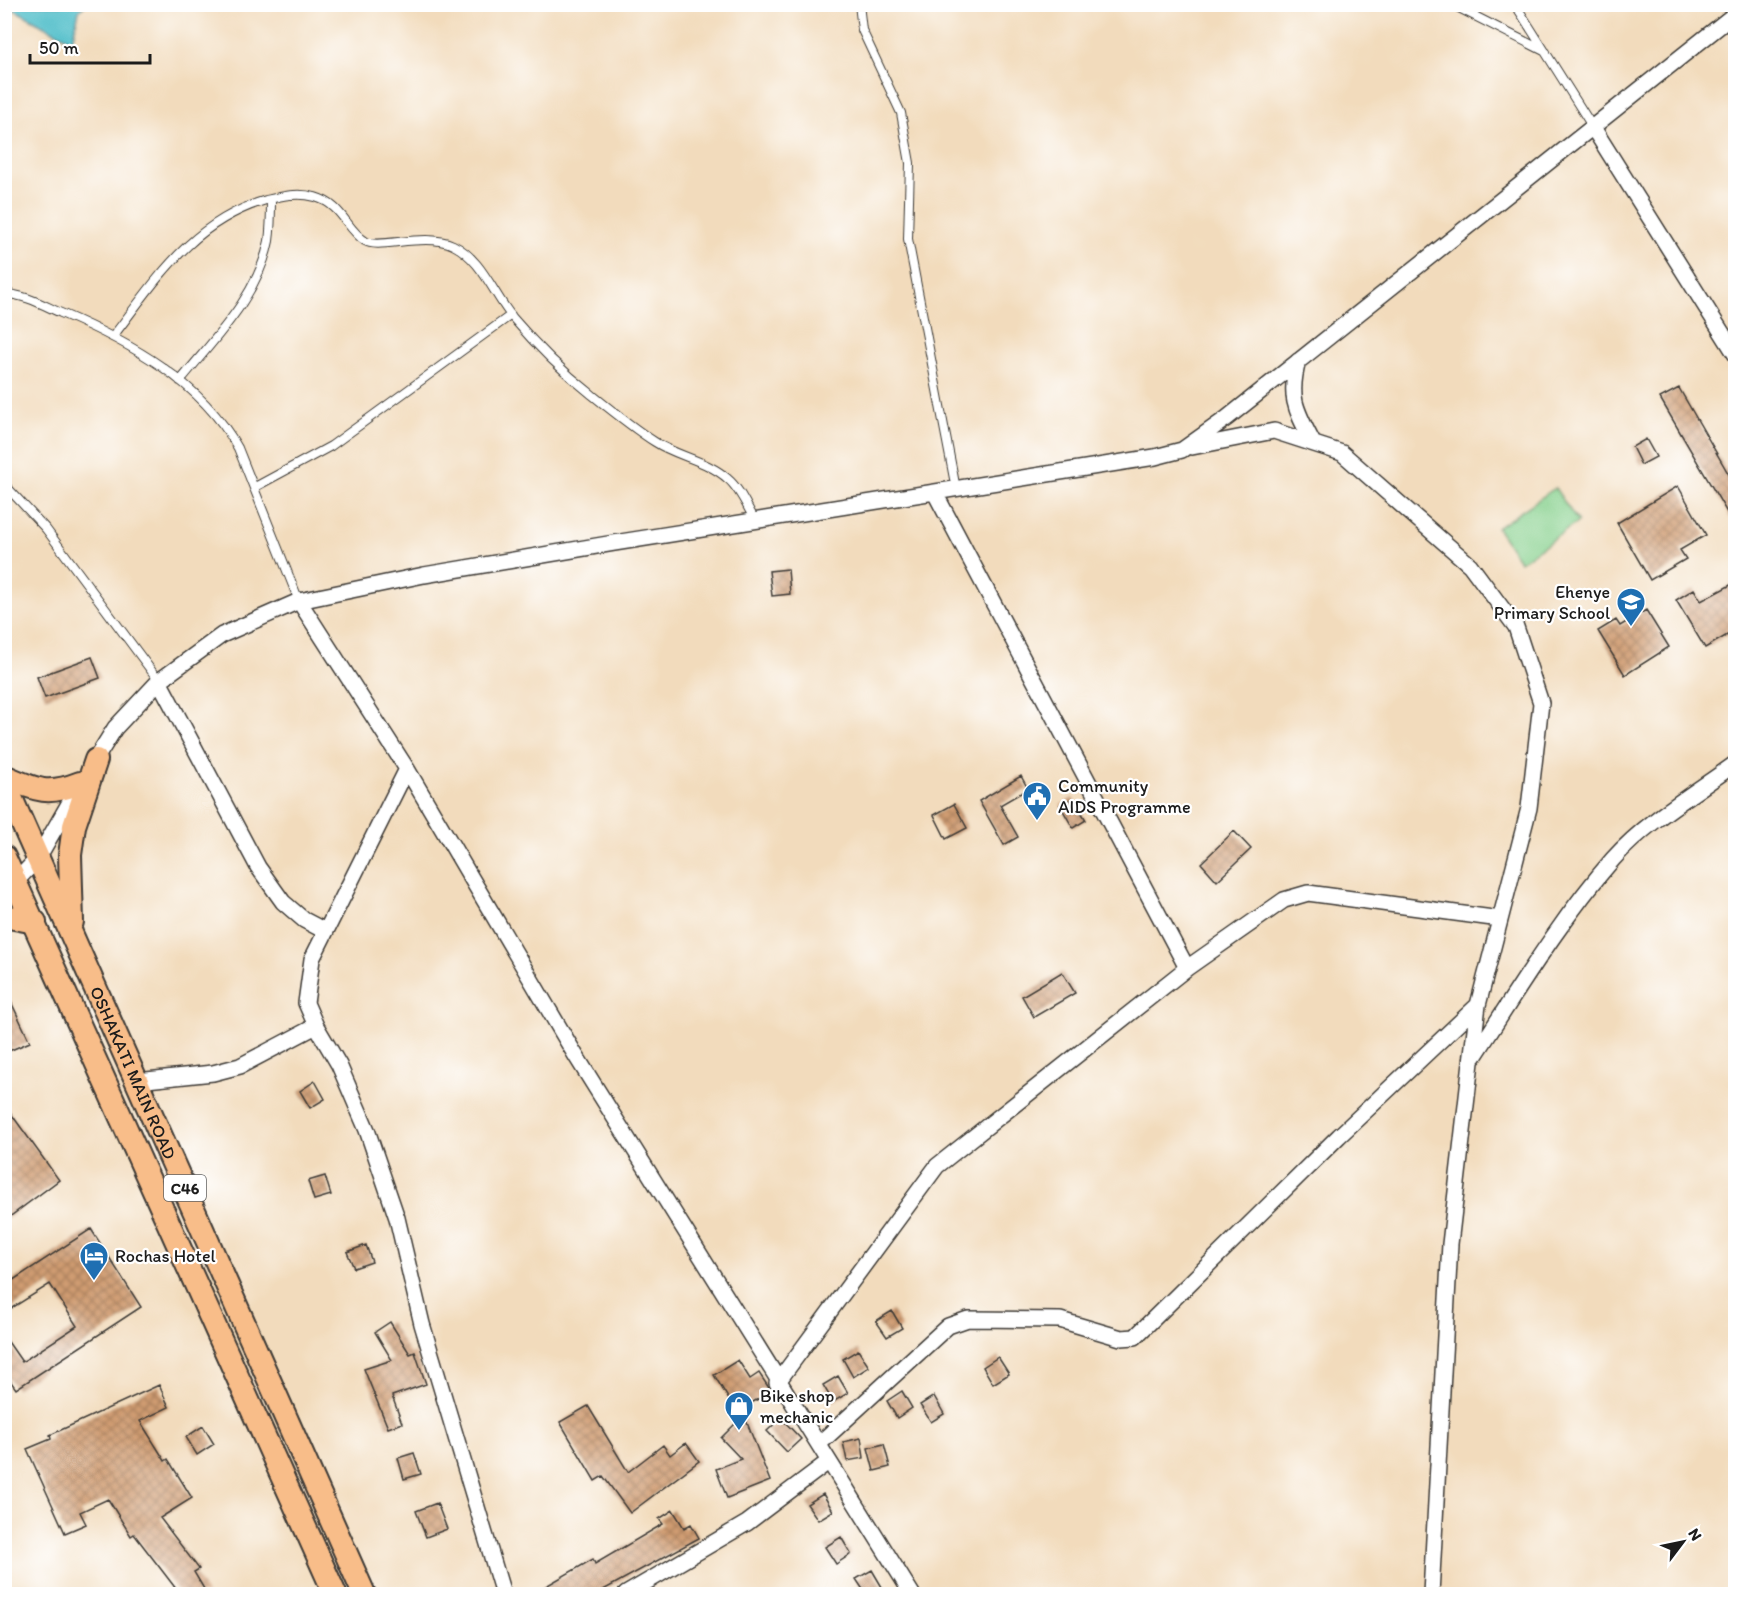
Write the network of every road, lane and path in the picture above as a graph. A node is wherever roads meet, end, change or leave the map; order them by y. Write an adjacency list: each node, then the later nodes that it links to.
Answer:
1 (859, 4): 18 (lane)
2 (1450, 4): 5 (lane)
3 (1515, 4): 5 (lane)
4 (1736, 13): 6 (street)
5 (1546, 53): 6 (lane)
6 (1592, 126): 11 (street); 12 (street)
7 (271, 199): 9 (lane); 10 (lane); 13 (lane)
8 (4, 294): 10 (lane)
9 (511, 315): 17 (lane); 20 (lane)
10 (114, 335): 13 (lane)
11 (1736, 355)
12 (1298, 361): 14 (street); 15 (street)
13 (180, 381): 17 (lane)
14 (1313, 443): 15 (street); 33 (street)
15 (1182, 450): 18 (street)
16 (4, 484): 22 (lane)
17 (255, 487): 21 (lane)
18 (956, 489): 19 (street)
19 (935, 493): 20 (street); 37 (street)
20 (755, 521): 21 (street)
21 (299, 601): 22 (street); 25 (street)
22 (159, 681): 23 (street); 35 (street)
23 (96, 760): 28 (street); 36 (main road)
24 (1736, 763): 40 (street)
25 (407, 769): 35 (street); 42 (street)
26 (4, 776): 28 (main road)
27 (4, 782): 30 (main road, OSHAKATI MAIN ROAD / C46)
28 (80, 783): 30 (street)
29 (4, 857): 31 (main road, OSHAKATI MAIN ROAD / C46)
30 (38, 858): 31 (street); 36 (main road, OSHAKATI MAIN ROAD / C46)
31 (11, 889): 34 (main road, OSHAKATI MAIN ROAD / C46)
32 (4, 916): 34 (main road)
33 (1500, 919): 37 (street); 38 (street)
34 (35, 922): 46 (main road, OSHAKATI MAIN ROAD / C46)
35 (325, 931): 39 (street)
36 (72, 932): 41 (main road, OSHAKATI MAIN ROAD / C46)
37 (1187, 968): 42 (street)
38 (1478, 1005): 40 (street); 43 (street)
39 (316, 1026): 41 (street); 48 (street)
40 (1471, 1062): 50 (street)
41 (138, 1081): 47 (main road, OSHAKATI MAIN ROAD / C46)
42 (777, 1383): 43 (street)
43 (819, 1444): 44 (street)
44 (828, 1462): 45 (street); 49 (street)
45 (635, 1593)
46 (335, 1594)
47 (364, 1594)
48 (503, 1594)
49 (912, 1594)
50 (1431, 1594)

